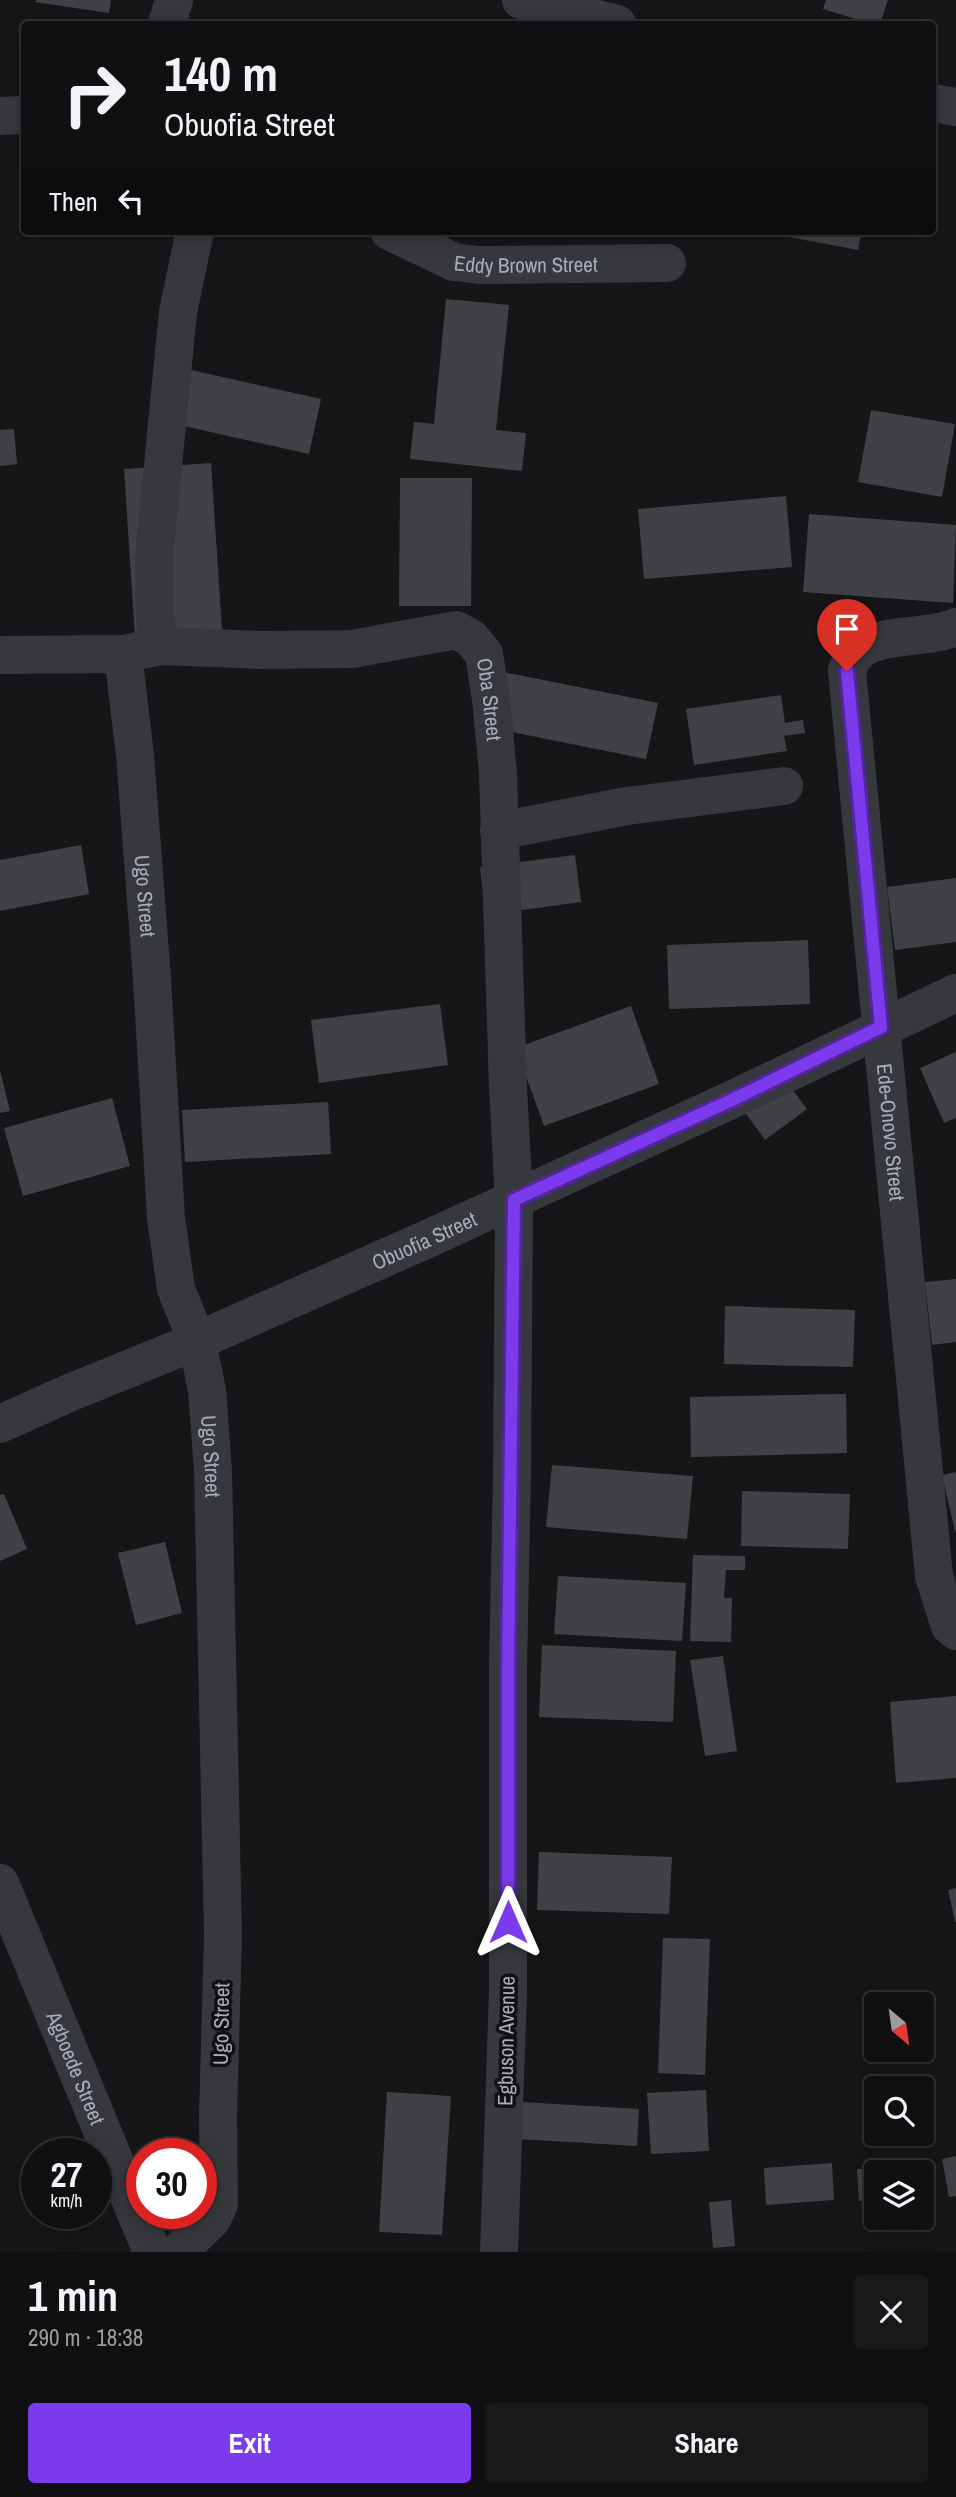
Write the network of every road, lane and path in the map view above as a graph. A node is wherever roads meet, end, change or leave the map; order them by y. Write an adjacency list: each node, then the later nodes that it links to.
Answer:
1 (174, 0): 3 (street)
2 (521, 0): 4 (street)
3 (168, 21)
4 (605, 21)
5 (936, 104): 6 (street)
6 (956, 107)
7 (21, 115): 8 (street)
8 (0, 116)
9 (193, 235): 13 (street)
10 (397, 235): 11 (street, Eddy Brown Street)
11 (667, 263)
12 (956, 627): 19 (street, Ede-Onovo Street)
13 (161, 646): 14 (street, Oba Street); 17 (street, Oba Street)
14 (123, 654): 15 (street, Oba Street); 21 (street, Ugo Street)
15 (0, 655)
16 (784, 786): 17 (street)
17 (499, 831): 20 (street, Oba Street)
18 (956, 993): 19 (street, Obuofia Street)
19 (881, 1027): 20 (street, Obuofia Street); 23 (street, Ede-Onovo Street)
20 (514, 1200): 21 (street, Obuofia Street); 27 (street, Egbuson Avenue)
21 (197, 1341): 22 (street, Obuofia Street); 26 (street, Ugo Street)
22 (0, 1424)
23 (956, 1631)
24 (0, 1883): 25 (street, Agboede Street)
25 (152, 2252)
26 (178, 2252)
27 (499, 2252)

